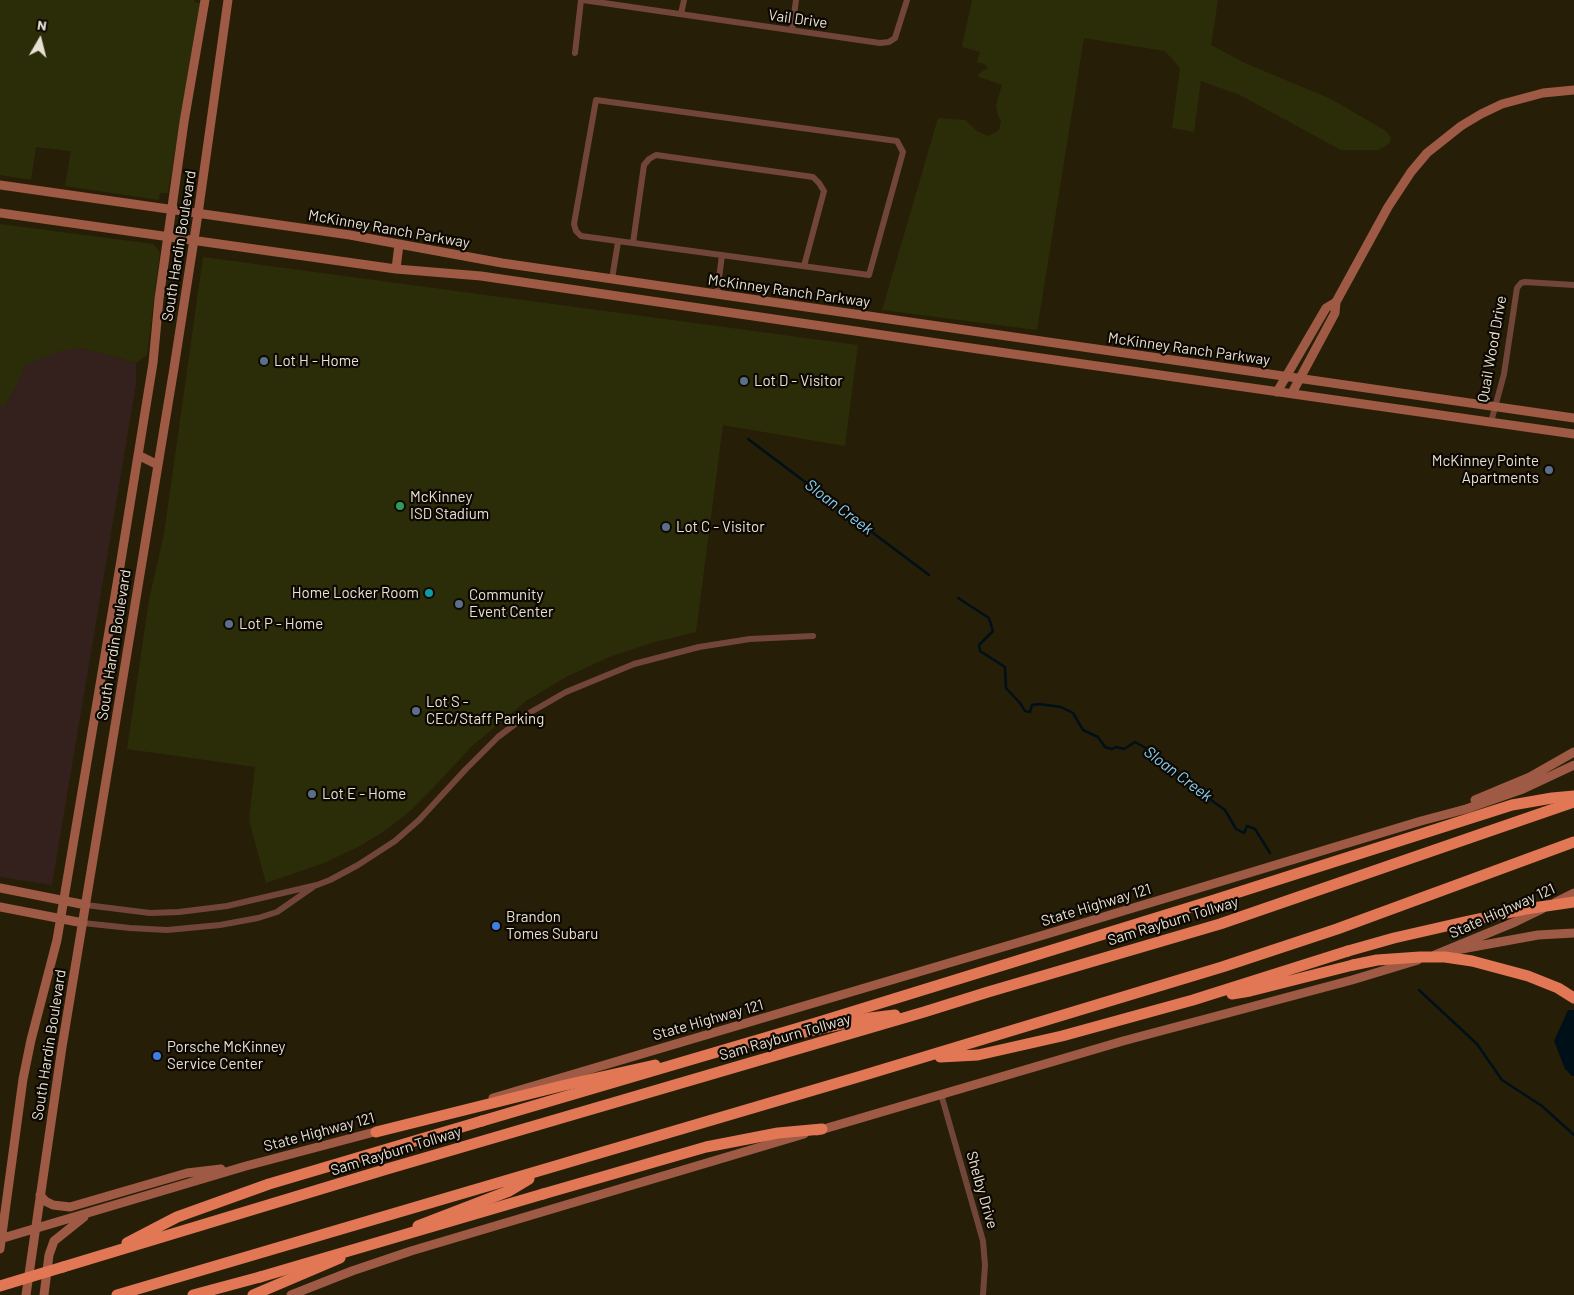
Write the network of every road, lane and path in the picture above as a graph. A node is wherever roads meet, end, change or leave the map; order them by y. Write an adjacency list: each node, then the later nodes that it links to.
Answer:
1 (205, 0): 12 (main road, South Hardin Boulevard)
2 (228, 0): 14 (main road, South Hardin Boulevard)
3 (582, 0): 7 (street, Vail Drive); 9 (street)
4 (684, 0): 7 (street)
5 (796, 0): 8 (street)
6 (907, 0): 8 (street, Vail Drive)
7 (681, 14): 8 (street, Vail Drive)
8 (792, 30)
9 (575, 53)
10 (1574, 90): 27 (main road)
11 (0, 185): 12 (main road, McKinney Ranch Parkway)
12 (172, 210): 14 (main road, McKinney Ranch Parkway); 15 (main road, South Hardin Boulevard)
13 (0, 214): 15 (main road, McKinney Ranch Parkway)
14 (198, 214): 16 (main road, South Hardin Boulevard); 18 (main road, McKinney Ranch Parkway)
15 (168, 238): 16 (main road, McKinney Ranch Parkway); 37 (main road, South Hardin Boulevard)
16 (194, 242): 22 (main road, McKinney Ranch Parkway); 36 (main road, South Hardin Boulevard)
17 (618, 242): 19 (street); 21 (street); 23 (street)
18 (399, 244): 22 (main road); 23 (main road, McKinney Ranch Parkway)
19 (633, 244): 20 (street); 21 (street)
20 (722, 255): 21 (street); 26 (street)
21 (804, 266)
22 (396, 269): 25 (main road, McKinney Ranch Parkway)
23 (612, 279): 25 (main road); 26 (main road, McKinney Ranch Parkway)
24 (1574, 285): 32 (street, Quail Wood Drive)
25 (609, 294): 30 (main road, McKinney Ranch Parkway)
26 (717, 294): 28 (main road, McKinney Ranch Parkway)
27 (1336, 302): 28 (main road); 29 (main road)
28 (1286, 377): 29 (main road, McKinney Ranch Parkway); 30 (main road)
29 (1300, 379): 31 (main road); 32 (main road, McKinney Ranch Parkway)
30 (1277, 392): 31 (main road, McKinney Ranch Parkway)
31 (1292, 393): 34 (main road, McKinney Ranch Parkway)
32 (1495, 407): 33 (main road, McKinney Ranch Parkway); 34 (street, Quail Wood Drive)
33 (1574, 418)
34 (1492, 422): 35 (main road, McKinney Ranch Parkway)
35 (1574, 434)
36 (160, 453): 37 (main road); 38 (main road, South Hardin Boulevard)
37 (138, 455): 38 (main road); 50 (main road, South Hardin Boulevard)
38 (158, 465): 52 (main road, South Hardin Boulevard)
39 (814, 636): 47 (street)
40 (1574, 752): 44 (main road)
41 (1574, 765): 44 (main road)
42 (1574, 795): 45 (highway); 72 (highway, bridge)
43 (1574, 802): 45 (highway, Sam Rayburn Tollway)
44 (1421, 821): 64 (main road, State Highway 121)
45 (1505, 824): 60 (highway, Sam Rayburn Tollway)
46 (1574, 842): 61 (highway)
47 (316, 885): 52 (street); 55 (street)
48 (0, 888): 50 (main road)
49 (1574, 893): 57 (main road, State Highway 121)
50 (64, 901): 52 (main road); 54 (main road, South Hardin Boulevard)
51 (1574, 902): 59 (highway, bridge)
52 (86, 905): 55 (main road, South Hardin Boulevard)
53 (0, 907): 54 (main road)
54 (61, 918): 55 (main road); 70 (main road, South Hardin Boulevard)
55 (83, 923): 67 (main road, South Hardin Boulevard)
56 (1574, 933): 57 (main road)
57 (1443, 952): 62 (main road, State Highway 121)
58 (1574, 998): 59 (highway, bridge)
59 (1193, 1000): 61 (highway)
60 (924, 1012): 64 (highway); 72 (highway, Sam Rayburn Tollway)
61 (921, 1058): 66 (highway)
62 (941, 1094): 63 (main road, State Highway 121); 80 (street, Shelby Drive)
63 (822, 1129): 77 (highway, bridge); 79 (main road, State Highway 121)
64 (376, 1132): 65 (main road, State Highway 121)
65 (246, 1166): 67 (main road); 68 (main road, State Highway 121)
66 (543, 1170): 76 (highway); 78 (highway)
67 (40, 1195): 69 (main road, South Hardin Boulevard)
68 (90, 1213): 69 (main road, State Highway 121); 75 (main road)
69 (35, 1229): 70 (main road, State Highway 121); 74 (main road, South Hardin Boulevard)
70 (1, 1239): 71 (main road, South Hardin Boulevard)
71 (0, 1250)
72 (100, 1257): 73 (highway, Sam Rayburn Tollway, bridge)
73 (0, 1286)
74 (26, 1295)
75 (44, 1295)
76 (117, 1295)
77 (193, 1295)
78 (253, 1295)
79 (291, 1295)
80 (983, 1295)

